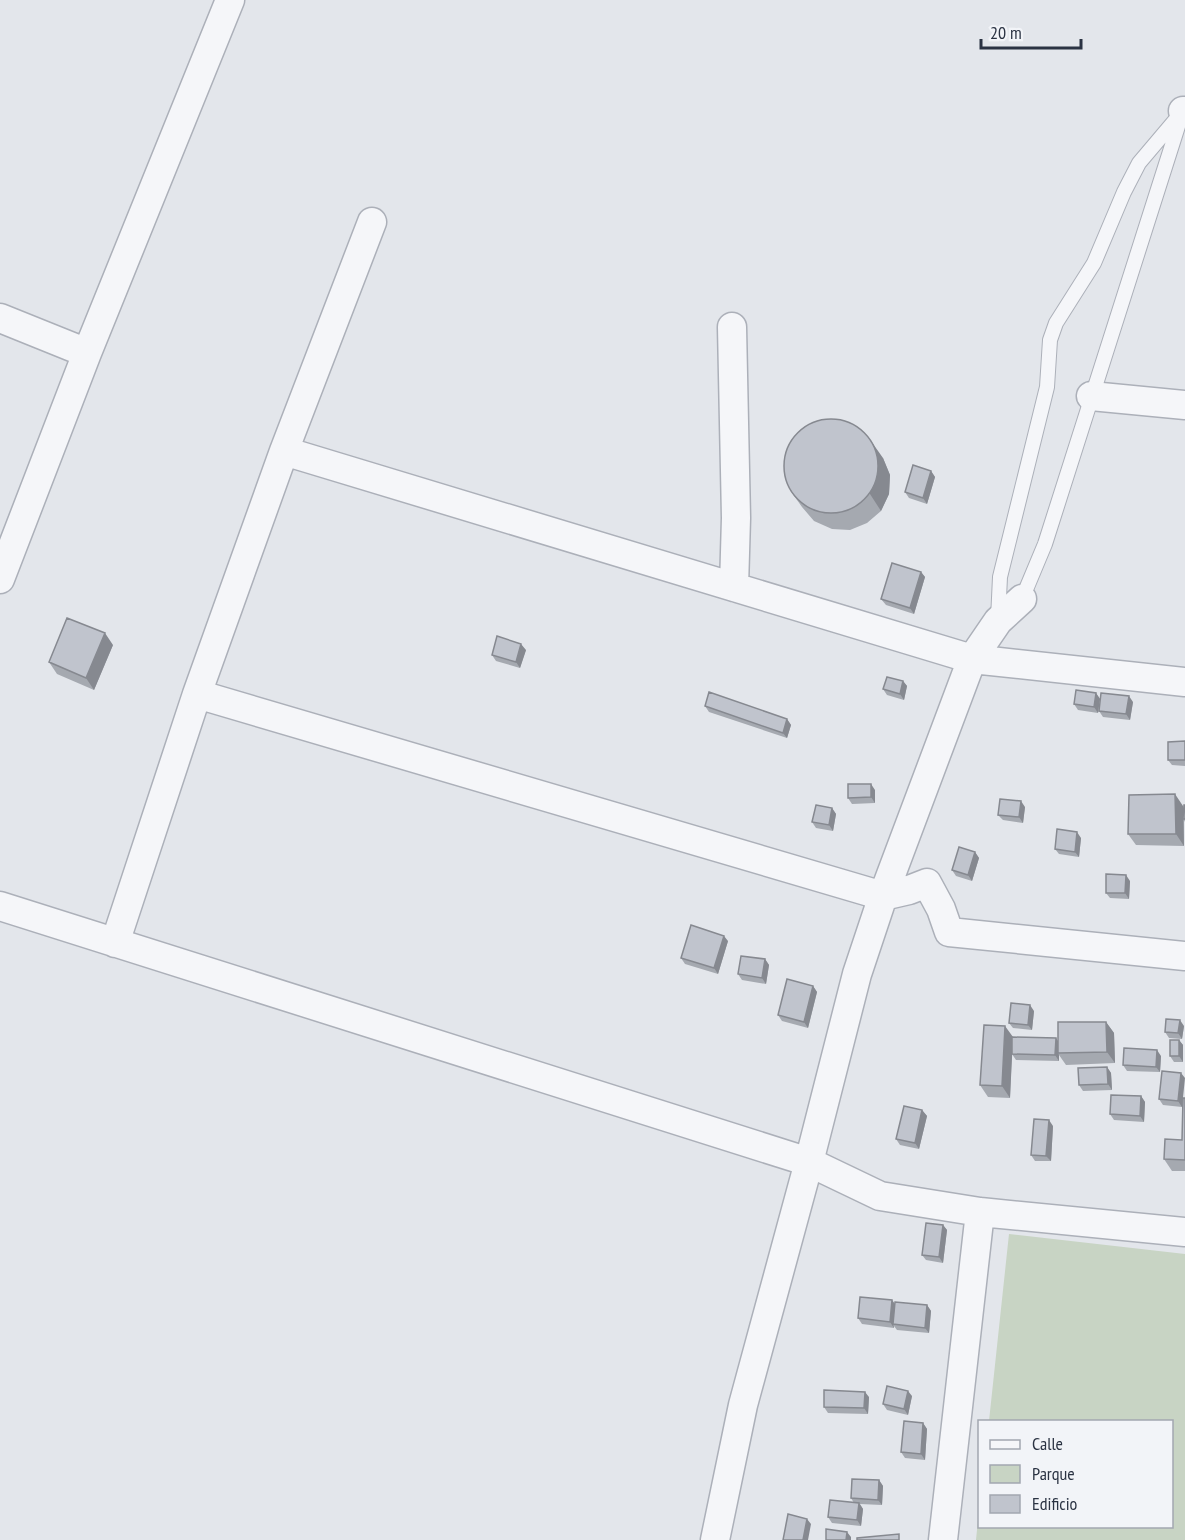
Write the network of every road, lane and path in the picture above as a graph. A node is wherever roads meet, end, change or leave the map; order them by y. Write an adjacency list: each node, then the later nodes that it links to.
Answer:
1 (231, 0): 6 (street)
2 (1184, 108): 7 (lane); 13 (lane)
3 (372, 222): 9 (street)
4 (0, 318): 6 (street)
5 (732, 327): 11 (street)
6 (87, 353): 10 (street)
7 (1091, 396): 8 (street); 12 (lane)
8 (1185, 405)
9 (284, 451): 11 (street); 16 (street)
10 (0, 579)
11 (734, 587): 14 (street)
12 (1022, 599): 13 (street)
13 (998, 621): 14 (street)
14 (972, 659): 15 (street); 17 (street)
15 (1185, 681)
16 (197, 694): 17 (street); 19 (street)
17 (883, 896): 20 (street); 21 (street)
18 (0, 906): 19 (street)
19 (115, 943): 21 (street)
20 (1185, 956)
21 (809, 1162): 22 (street); 24 (street)
22 (980, 1212): 23 (street); 25 (street)
23 (1185, 1232)
24 (715, 1540)
25 (943, 1540)

